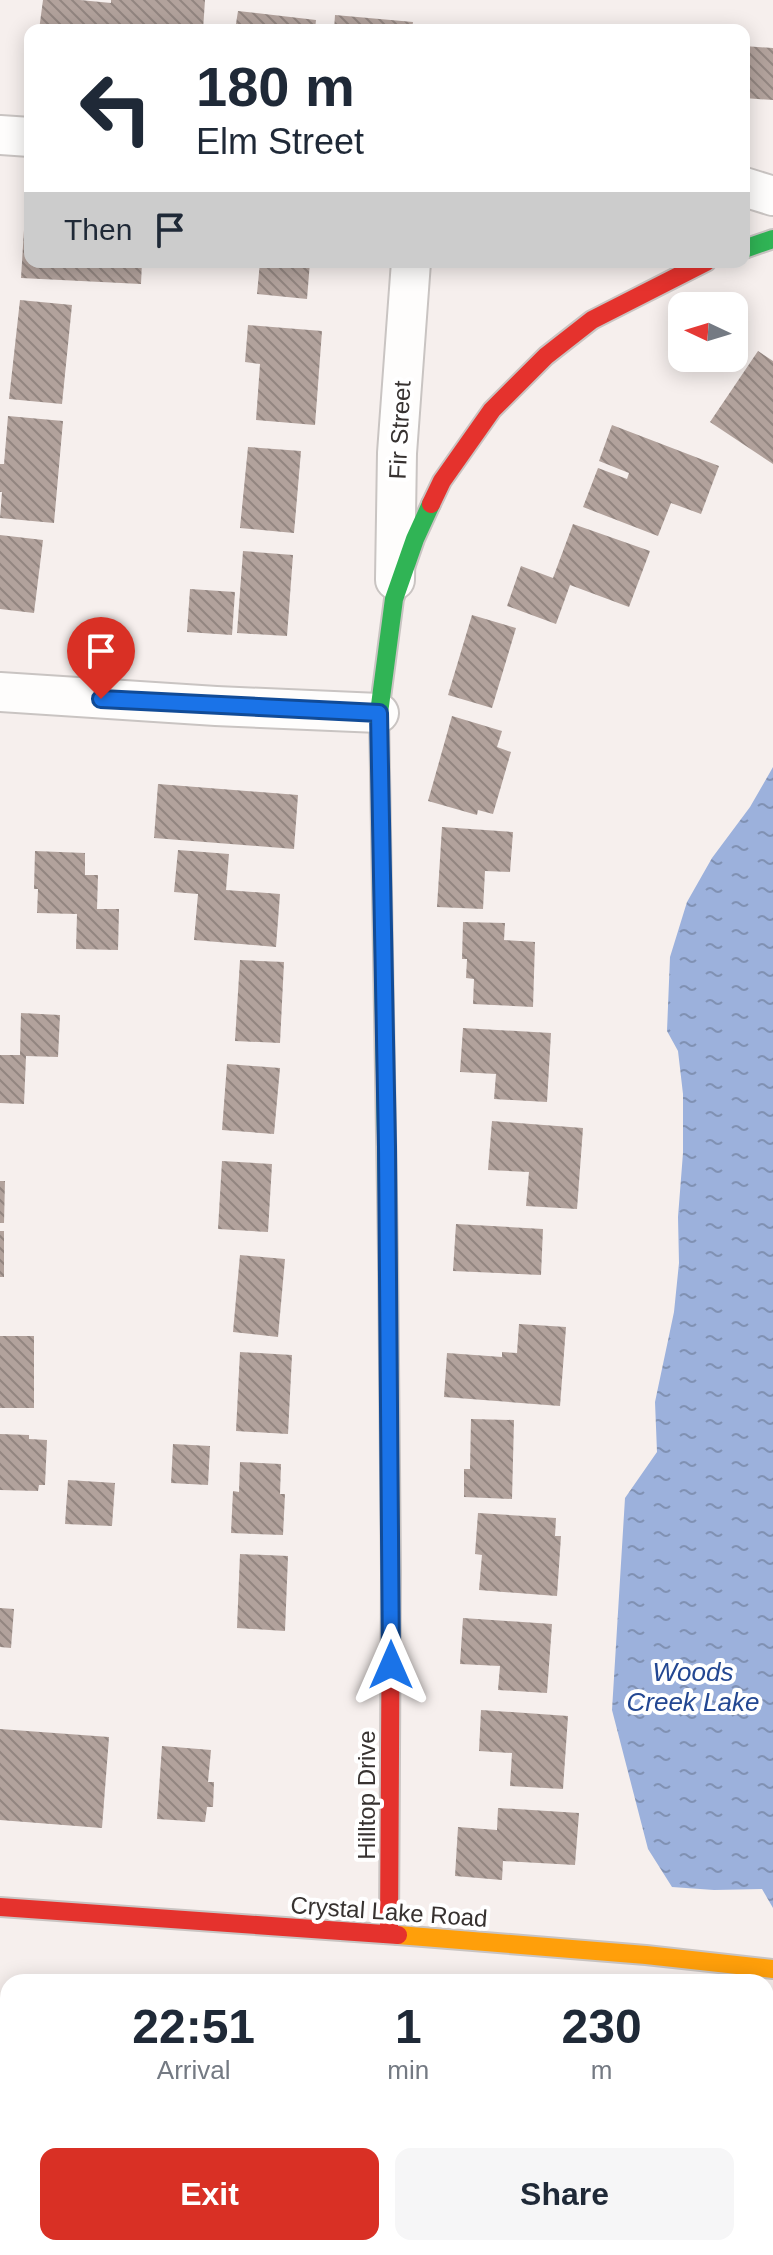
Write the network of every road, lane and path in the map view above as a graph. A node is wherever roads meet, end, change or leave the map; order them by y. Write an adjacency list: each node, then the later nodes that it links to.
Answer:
1 (0, 135): 2 (street)
2 (24, 137)
3 (750, 189): 4 (street)
4 (773, 196)
5 (773, 239): 6 (street)
6 (750, 247)
7 (411, 268): 9 (street, Fir Street)
8 (694, 268): 9 (street, Hilltop Drive)
9 (394, 599): 11 (street, Hilltop Drive)
10 (0, 692): 11 (street)
11 (379, 713): 13 (street, Hilltop Drive)
12 (0, 1907): 13 (street, Crystal Lake Road)
13 (389, 1934): 14 (street, Crystal Lake Road)
14 (768, 1968)

